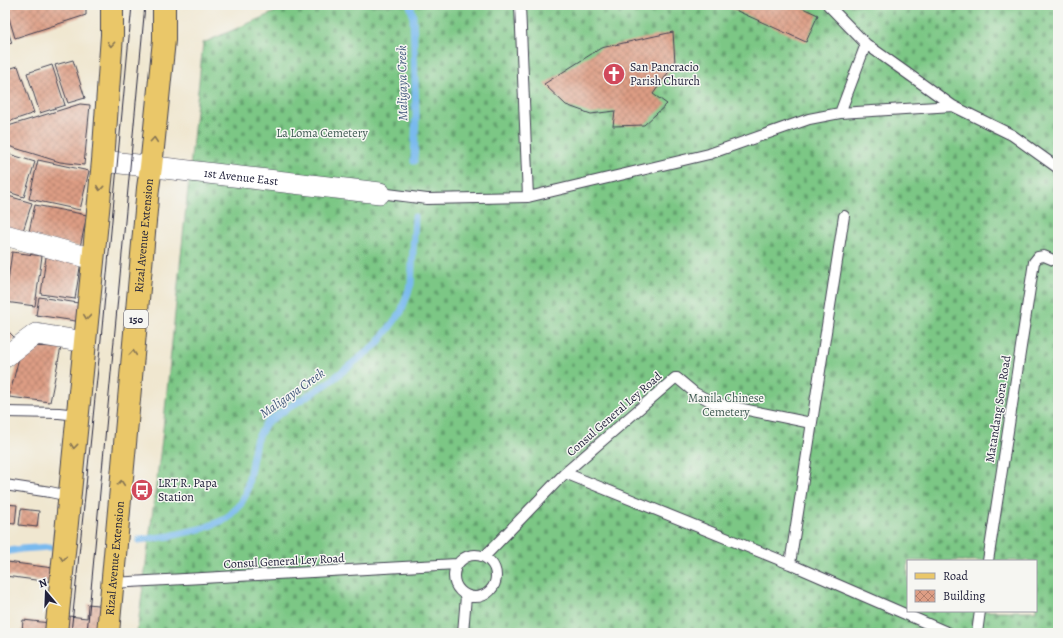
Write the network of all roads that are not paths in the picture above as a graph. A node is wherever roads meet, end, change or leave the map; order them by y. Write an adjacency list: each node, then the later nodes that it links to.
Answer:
1 (112, 5): 8 (main road, one-way to 8)
2 (164, 5): 9 (main road, Rizal Avenue Extension / 150, one-way to 2)
3 (520, 5): 12 (lane)
4 (828, 5): 5 (lane)
5 (866, 44): 6 (lane); 7 (lane)
6 (953, 106): 7 (lane); 10 (lane)
7 (840, 113): 12 (lane)
8 (103, 161): 9 (street, 1st Avenue East); 15 (main road, one-way to 15)
9 (152, 167): 11 (street, 1st Avenue East); 29 (main road, Rizal Avenue Extension / 150, one-way to 9)
10 (1058, 168)
11 (380, 193): 12 (lane)
12 (528, 196)
13 (844, 216): 21 (lane)
14 (5, 235): 15 (street)
15 (93, 259): 17 (main road, one-way to 17)
16 (1058, 262): 26 (lane, Matandang Sora Road)
17 (85, 342): 18 (street); 20 (main road)
18 (5, 357)
19 (5, 412): 20 (lane)
20 (77, 415): 24 (main road, one-way to 24)
21 (811, 423): 22 (lane, Consul General Ley Road); 28 (lane)
22 (565, 473): 25 (lane, Consul General Ley Road); 28 (lane)
23 (5, 485): 24 (lane)
24 (69, 496): 32 (main road, one-way to 32)
25 (484, 557): 27 (lane); 30 (lane)
26 (988, 560)
27 (457, 564): 29 (lane, Consul General Ley Road); 30 (lane)
28 (790, 564): 35 (lane)
29 (112, 584): 33 (main road, Rizal Avenue Extension / 150)
30 (466, 596): 34 (lane)
31 (980, 612): 36 (lane)
32 (56, 633)
33 (108, 633)
34 (463, 633)
35 (949, 633)
36 (977, 633)

